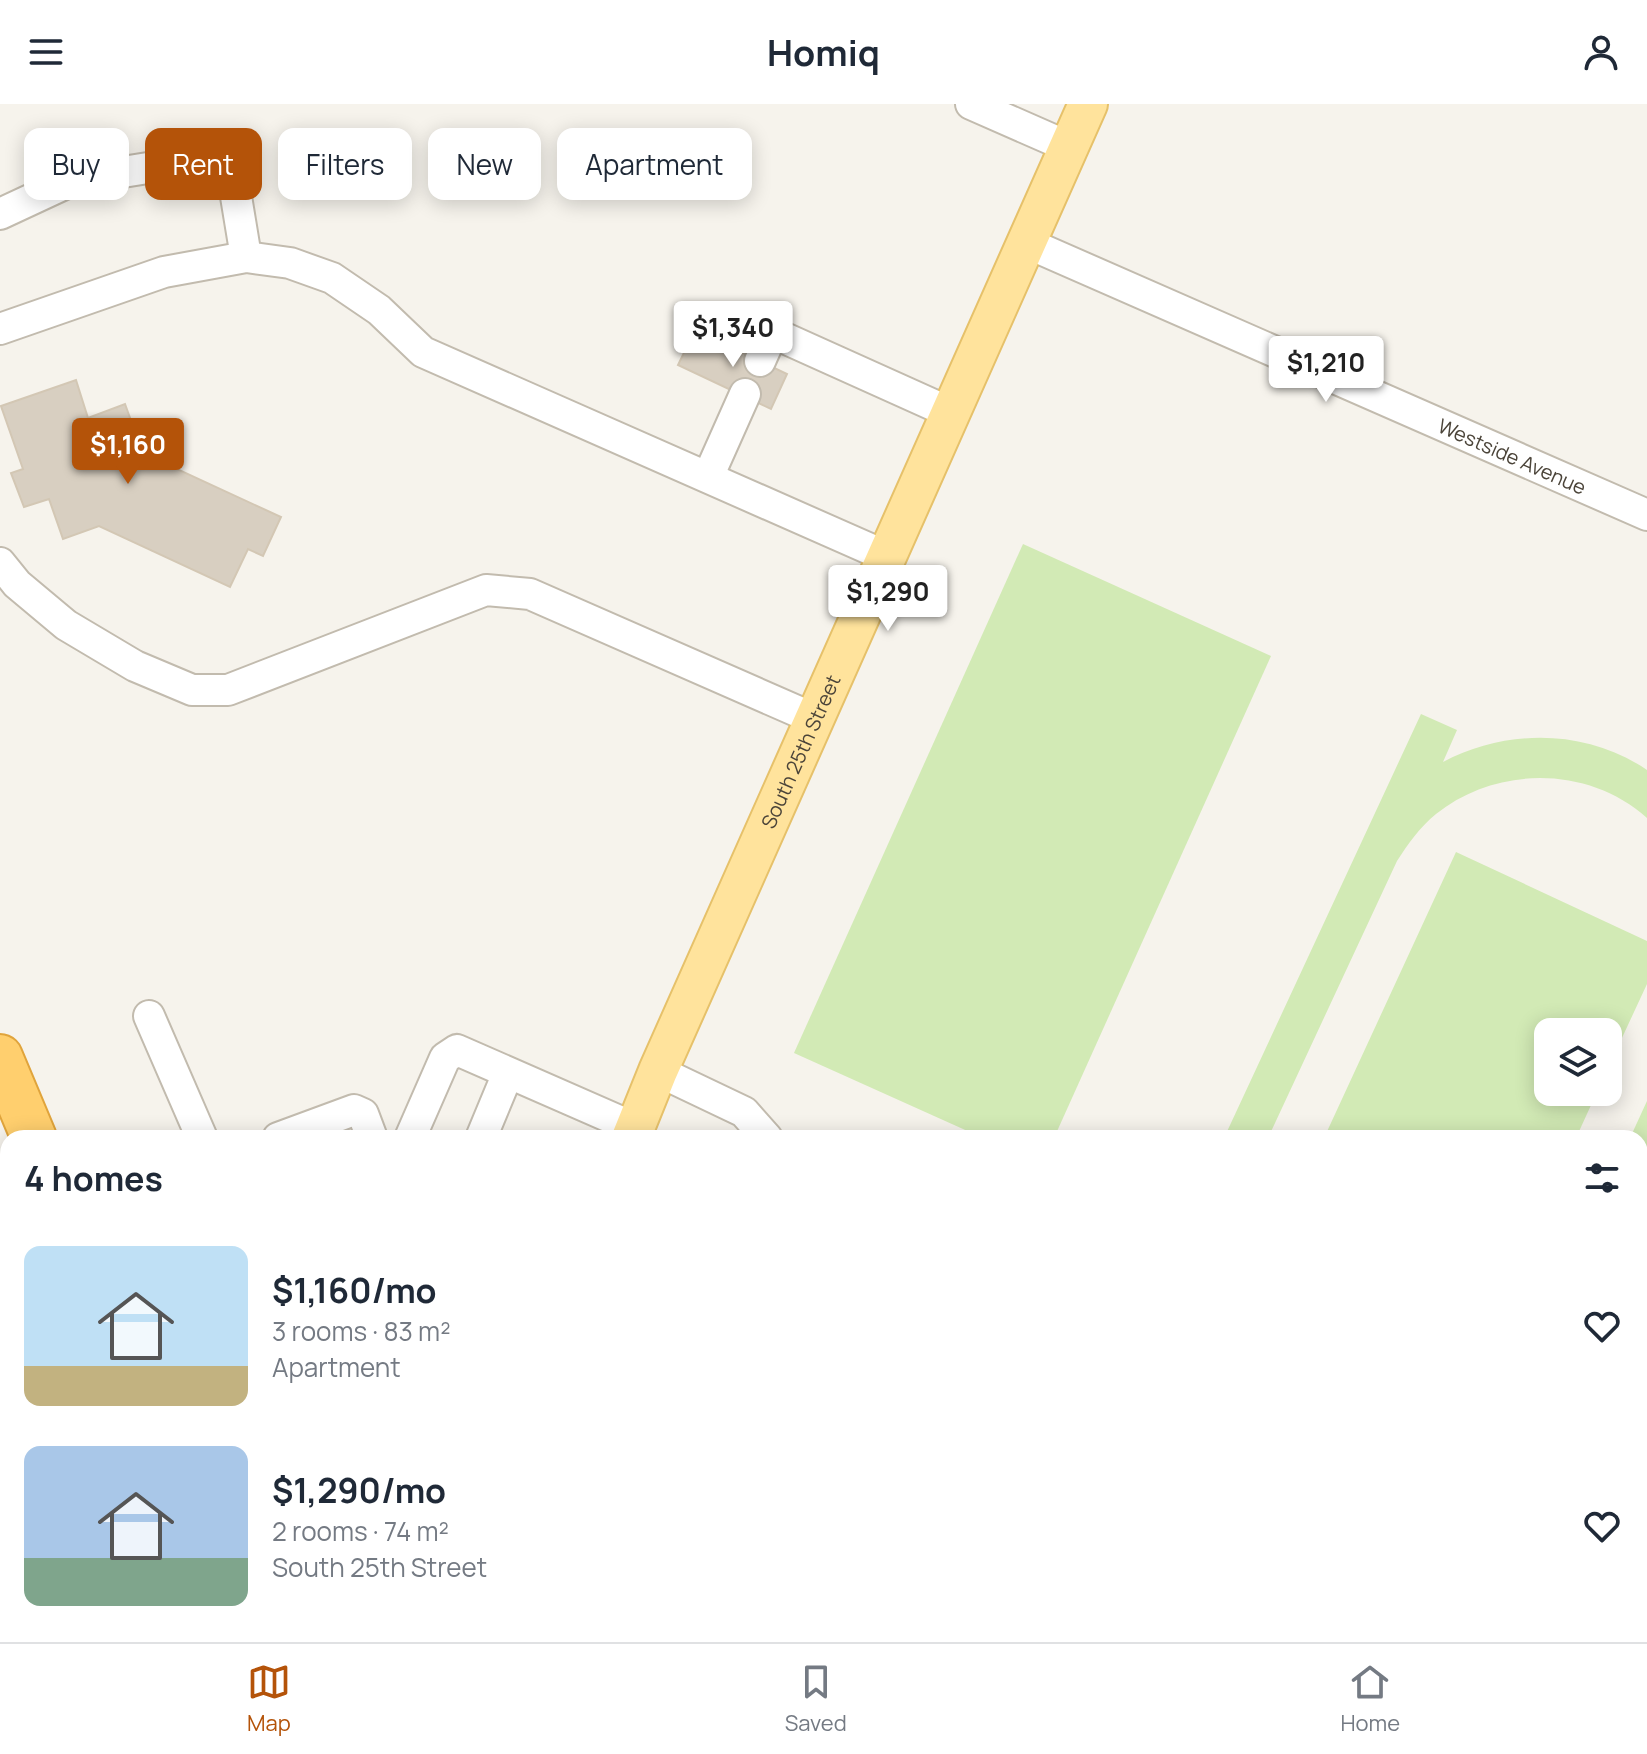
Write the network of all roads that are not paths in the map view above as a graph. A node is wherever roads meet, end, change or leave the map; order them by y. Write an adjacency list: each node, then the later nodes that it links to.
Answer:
1 (971, 104): 3 (street)
2 (1088, 104): 3 (main road, South 25th Street)
3 (1069, 147): 5 (main road, South 25th Street)
4 (0, 214): 6 (street)
5 (1027, 243): 10 (main road, South 25th Street); 12 (street, Westside Avenue)
6 (246, 257): 7 (street); 11 (street)
7 (0, 329)
8 (760, 361): 10 (street)
9 (745, 394): 11 (street)
10 (951, 413): 13 (main road, South 25th Street)
11 (708, 477): 13 (street)
12 (1647, 515)
13 (888, 557): 15 (main road, South 25th Street)
14 (0, 563): 15 (street)
15 (815, 719): 18 (main road, South 25th Street)
16 (149, 1016): 21 (street)
17 (0, 1057): 20 (highway)
18 (658, 1071): 27 (main road, South 25th Street); 28 (street)
19 (508, 1073): 24 (street); 25 (street); 26 (street)
20 (31, 1130)
21 (199, 1130)
22 (300, 1130): 23 (street)
23 (369, 1130)
24 (414, 1130)
25 (484, 1130)
26 (627, 1130)
27 (634, 1130)
28 (760, 1130)

